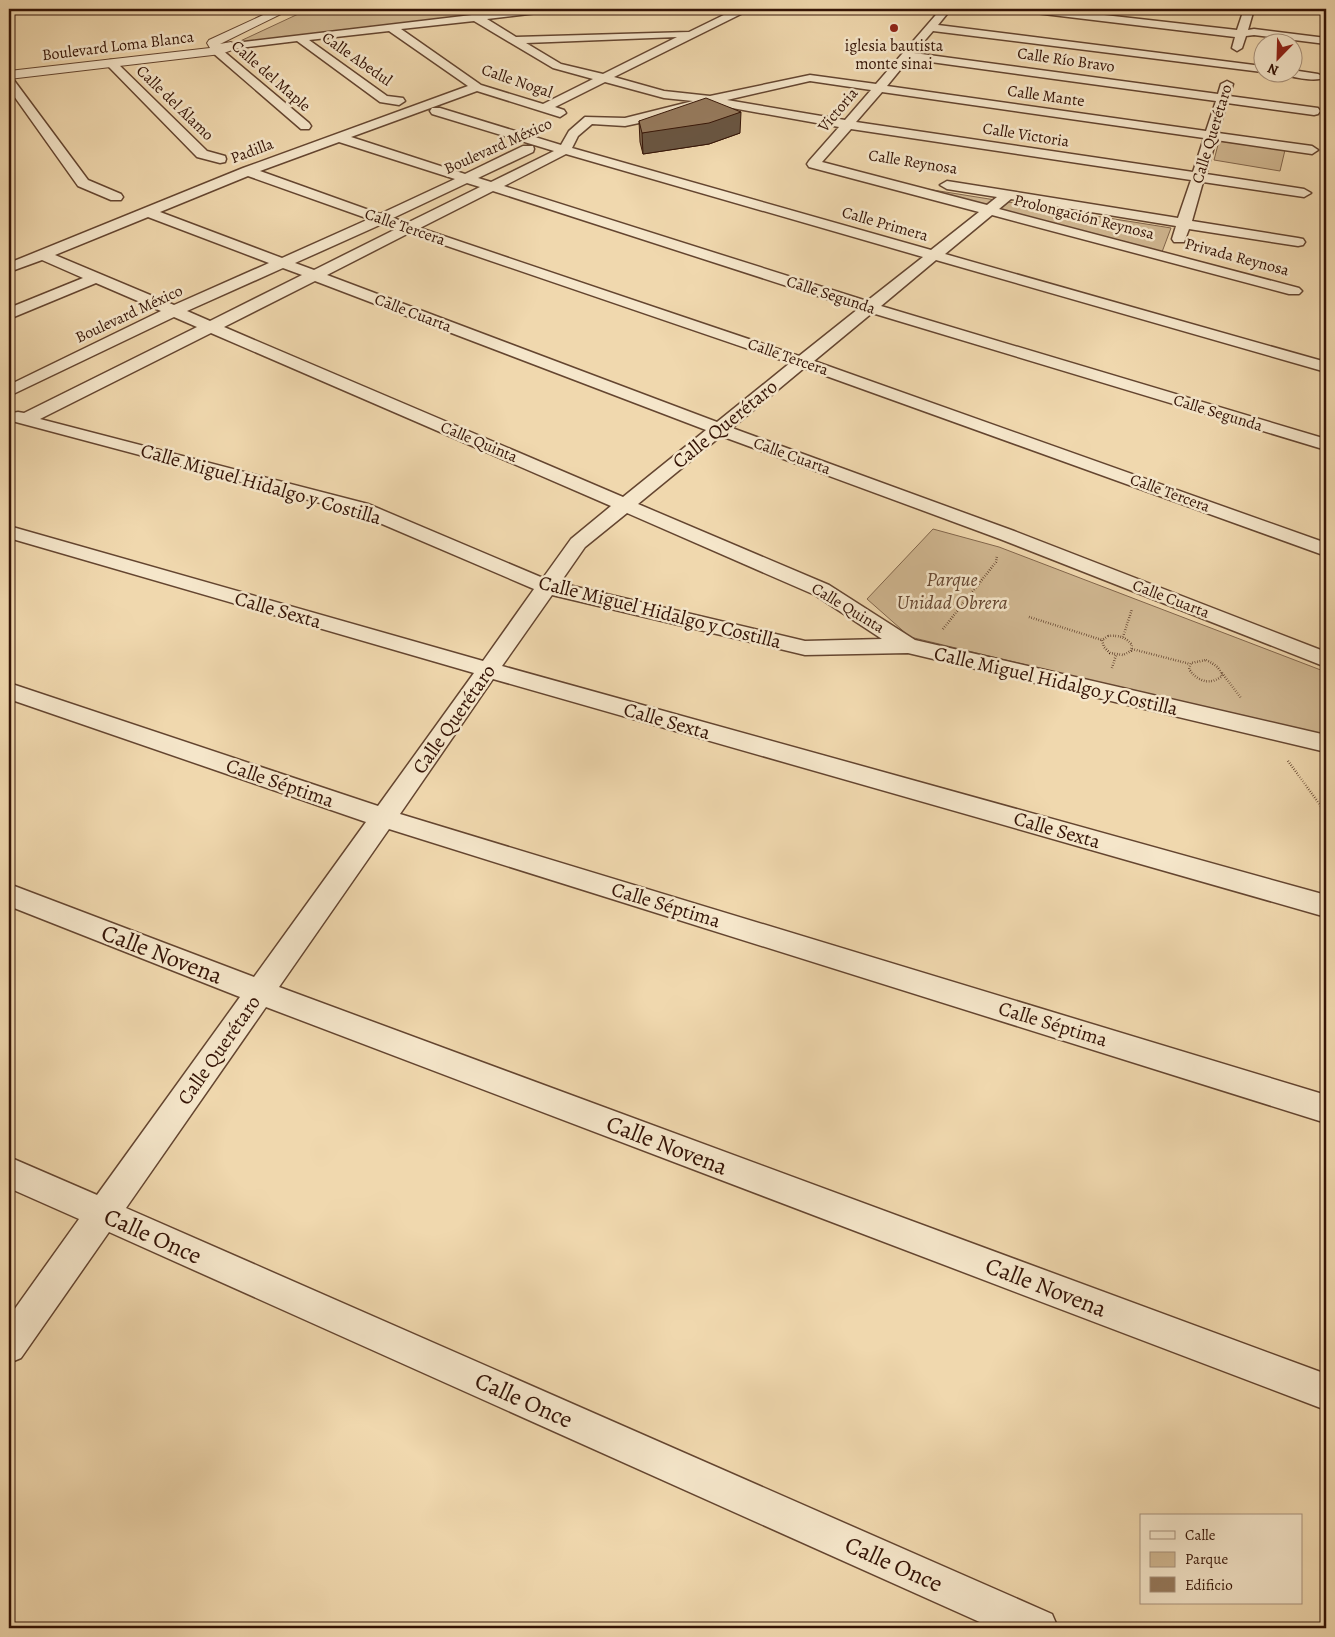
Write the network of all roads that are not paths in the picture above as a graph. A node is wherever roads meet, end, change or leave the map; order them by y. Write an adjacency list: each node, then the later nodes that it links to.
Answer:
1 (285, 9): 15 (street)
2 (546, 9): 6 (street, Boulevard Loma Blanca)
3 (744, 9): 10 (street, Boulevard México)
4 (946, 9): 9 (street, Victoria)
5 (1027, 9): 7 (street)
6 (476, 17): 8 (street, Boulevard Loma Blanca); 12 (street, Calle Victoria)
7 (1246, 20): 13 (street); 18 (street, Calle Querétaro)
8 (391, 27): 11 (street, Boulevard Loma Blanca); 26 (street, Calle Nogal)
9 (930, 27): 16 (street, Victoria); 18 (street)
10 (693, 34): 12 (street); 24 (street, Boulevard México)
11 (299, 38): 14 (street, Boulevard Loma Blanca); 30 (street, Calle Abedul)
12 (514, 40): 24 (street, Calle Victoria)
13 (1326, 41)
14 (231, 46): 15 (street, Boulevard Loma Blanca)
15 (215, 47): 17 (street, Boulevard Loma Blanca); 19 (street, Boulevard Loma Blanca); 36 (street, Calle del Maple)
16 (905, 55): 27 (street, Victoria); 28 (street, Calle Río Bravo)
17 (111, 63): 22 (street, Boulevard Loma Blanca); 43 (street, Calle del Álamo)
18 (1232, 66): 20 (street); 28 (street, Calle Querétaro)
19 (9, 67)
20 (1252, 69)
21 (1302, 74): 23 (street)
22 (9, 75)
23 (1318, 77)
24 (604, 78): 29 (street, Calle Victoria); 31 (street, Boulevard México)
25 (9, 81): 51 (street)
26 (477, 87): 31 (street, Calle Nogal); 39 (street, Padilla)
27 (877, 88): 29 (street, Calle Mante); 35 (street, Victoria); 38 (street, Calle Mante)
28 (1222, 98): 32 (street, Calle Río Bravo); 38 (street, Calle Querétaro)
29 (710, 100): 34 (street, Calle Nogal); 35 (street, Calle Victoria)
30 (399, 101)
31 (544, 108): 34 (street, Calle Nogal)
32 (1314, 110)
33 (436, 111): 40 (street, Calle Primera)
34 (589, 120): 37 (street)
35 (848, 124): 44 (street, Victoria); 46 (street, Calle Victoria)
36 (305, 126)
37 (573, 134): 40 (street, Boulevard México); 41 (street, Boulevard México)
38 (1211, 136): 42 (street, Calle Mante); 46 (street, Calle Querétaro)
39 (338, 137): 45 (street, Padilla); 47 (street, Calle Segunda)
40 (541, 143): 41 (street, Calle Primera); 47 (street, Boulevard México)
41 (565, 150): 48 (street, Boulevard México); 59 (street, Calle Primera)
42 (1312, 150)
43 (220, 159)
44 (814, 164): 50 (street, Calle Reynosa); 53 (street, Calle Reynosa)
45 (248, 171): 52 (street, Padilla); 54 (street, Calle Tercera)
46 (1199, 177): 49 (street, Calle Victoria); 55 (street, Calle Querétaro)
47 (465, 179): 48 (street, Calle Segunda); 54 (street, Boulevard México)
48 (492, 186): 56 (street, Boulevard México); 66 (street, Calle Segunda)
49 (1304, 193)
50 (1008, 195): 53 (street, Calle Querétaro); 55 (street, Calle Reynosa)
51 (116, 197)
52 (146, 211): 58 (street, Padilla); 61 (street, Calle Cuarta)
53 (988, 211): 59 (street, Calle Querétaro); 60 (street, Prolongación Reynosa)
54 (380, 219): 56 (street, Calle Tercera); 61 (street, Boulevard México)
55 (1185, 223): 57 (street, Privada Reynosa); 60 (street, Calle Querétaro)
56 (408, 228): 63 (street, Boulevard México); 70 (street, Calle Tercera)
57 (1298, 242)
58 (41, 254): 62 (street, Padilla); 64 (street, Calle Quinta)
59 (933, 256): 66 (street, Calle Querétaro); 71 (street, Calle Primera)
60 (1172, 258): 65 (street, Privada Reynosa)
61 (284, 263): 63 (street, Calle Cuarta); 67 (street, Boulevard México)
62 (9, 268)
63 (314, 276): 69 (street, Boulevard México); 74 (street, Calle Cuarta)
64 (96, 278): 67 (street, Calle Quinta); 68 (street)
65 (1294, 290)
66 (869, 308): 70 (street, Calle Querétaro); 75 (street, Calle Segunda)
67 (172, 312): 69 (street, Calle Quinta); 72 (street, Boulevard México)
68 (9, 314)
69 (210, 328): 73 (street, Boulevard México); 76 (street, Calle Quinta)
70 (802, 362): 74 (street, Calle Querétaro); 78 (street, Calle Tercera)
71 (1326, 367)
72 (9, 391)
73 (16, 416): 79 (street, Calle Miguel Hidalgo y Costilla)
74 (719, 429): 76 (street, Calle Querétaro); 81 (street, Calle Cuarta)
75 (1326, 445)
76 (626, 505): 79 (street, Calle Querétaro); 80 (street, Calle Quinta)
77 (9, 532): 82 (street, Calle Sexta)
78 (1326, 550)
79 (547, 587): 80 (street, Calle Miguel Hidalgo y Costilla); 82 (street, Calle Querétaro)
80 (908, 646): 84 (street, Calle Miguel Hidalgo y Costilla)
81 (1326, 660)
82 (488, 670): 85 (street, Calle Querétaro); 87 (street, Calle Sexta)
83 (9, 691): 85 (street, Calle Séptima)
84 (1326, 744)
85 (383, 818): 88 (street, Calle Querétaro); 89 (street, Calle Séptima)
86 (9, 895): 88 (street, Calle Novena)
87 (1326, 906)
88 (260, 992): 91 (street, Calle Querétaro); 93 (street, Calle Novena)
89 (1326, 1109)
90 (9, 1172): 91 (street, Calle Once)
91 (103, 1214): 92 (street, Calle Querétaro); 94 (street, Calle Once)
92 (9, 1346)
93 (1326, 1392)
94 (1038, 1628)

